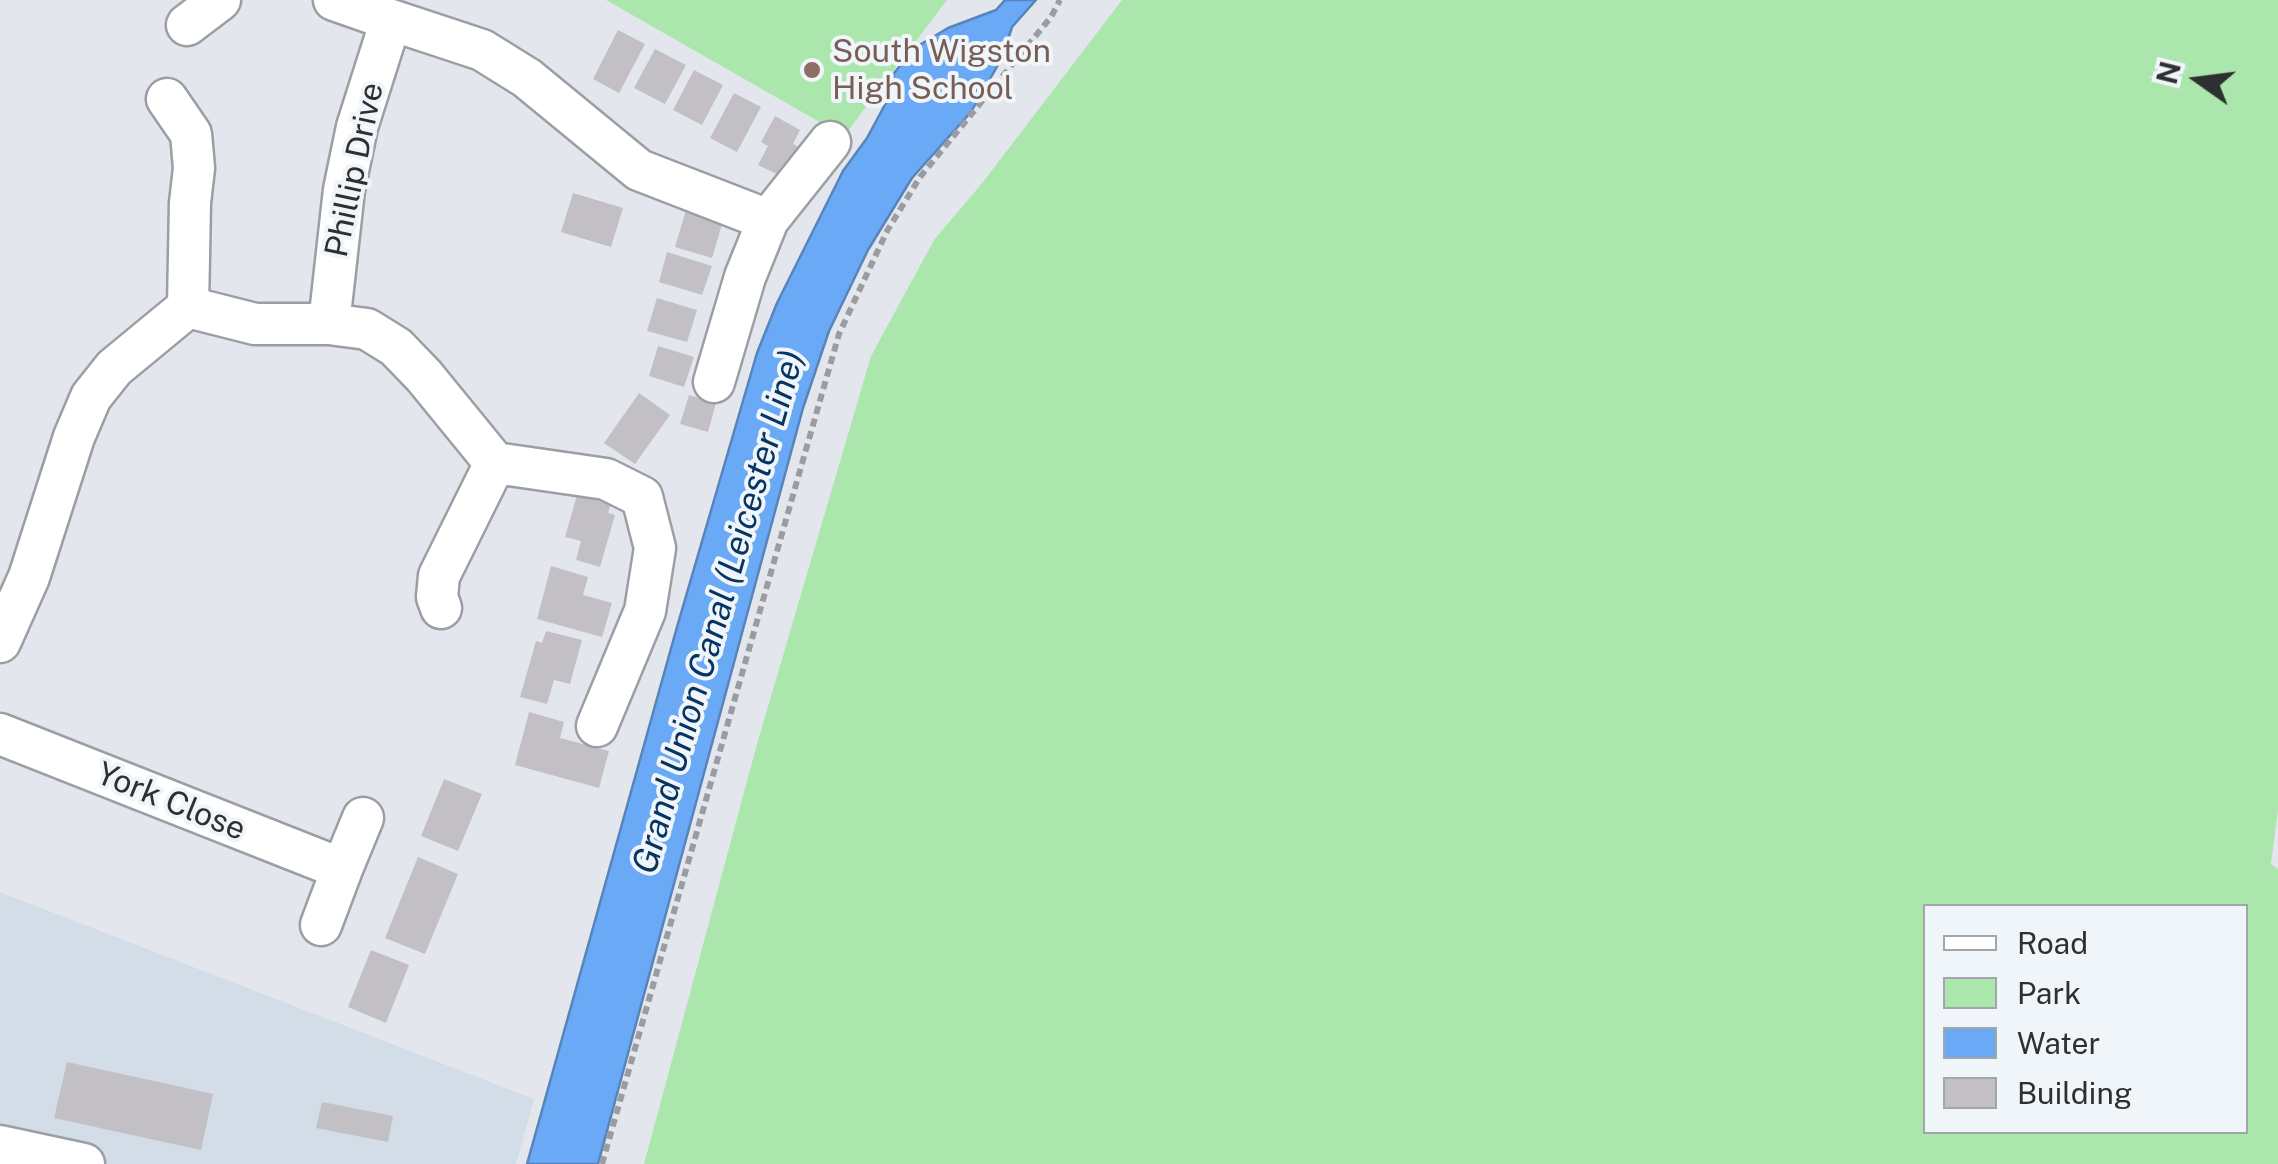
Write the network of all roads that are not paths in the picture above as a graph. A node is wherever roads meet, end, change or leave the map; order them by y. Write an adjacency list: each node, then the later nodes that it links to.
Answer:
1 (220, 0): 4 (street)
2 (334, 0): 3 (street)
3 (392, 20): 7 (street); 9 (street, Phillip Drive)
4 (187, 25)
5 (167, 99): 8 (street)
6 (830, 142): 7 (street)
7 (768, 220): 10 (street)
8 (188, 307): 9 (street); 13 (street)
9 (330, 324): 11 (street)
10 (714, 382)
11 (494, 463): 12 (street); 14 (street)
12 (441, 608)
13 (0, 642)
14 (598, 726)
15 (0, 734): 17 (street, York Close)
16 (363, 818): 17 (street)
17 (342, 869): 18 (street)
18 (321, 925)
19 (0, 1146): 20 (street)
20 (84, 1164)

